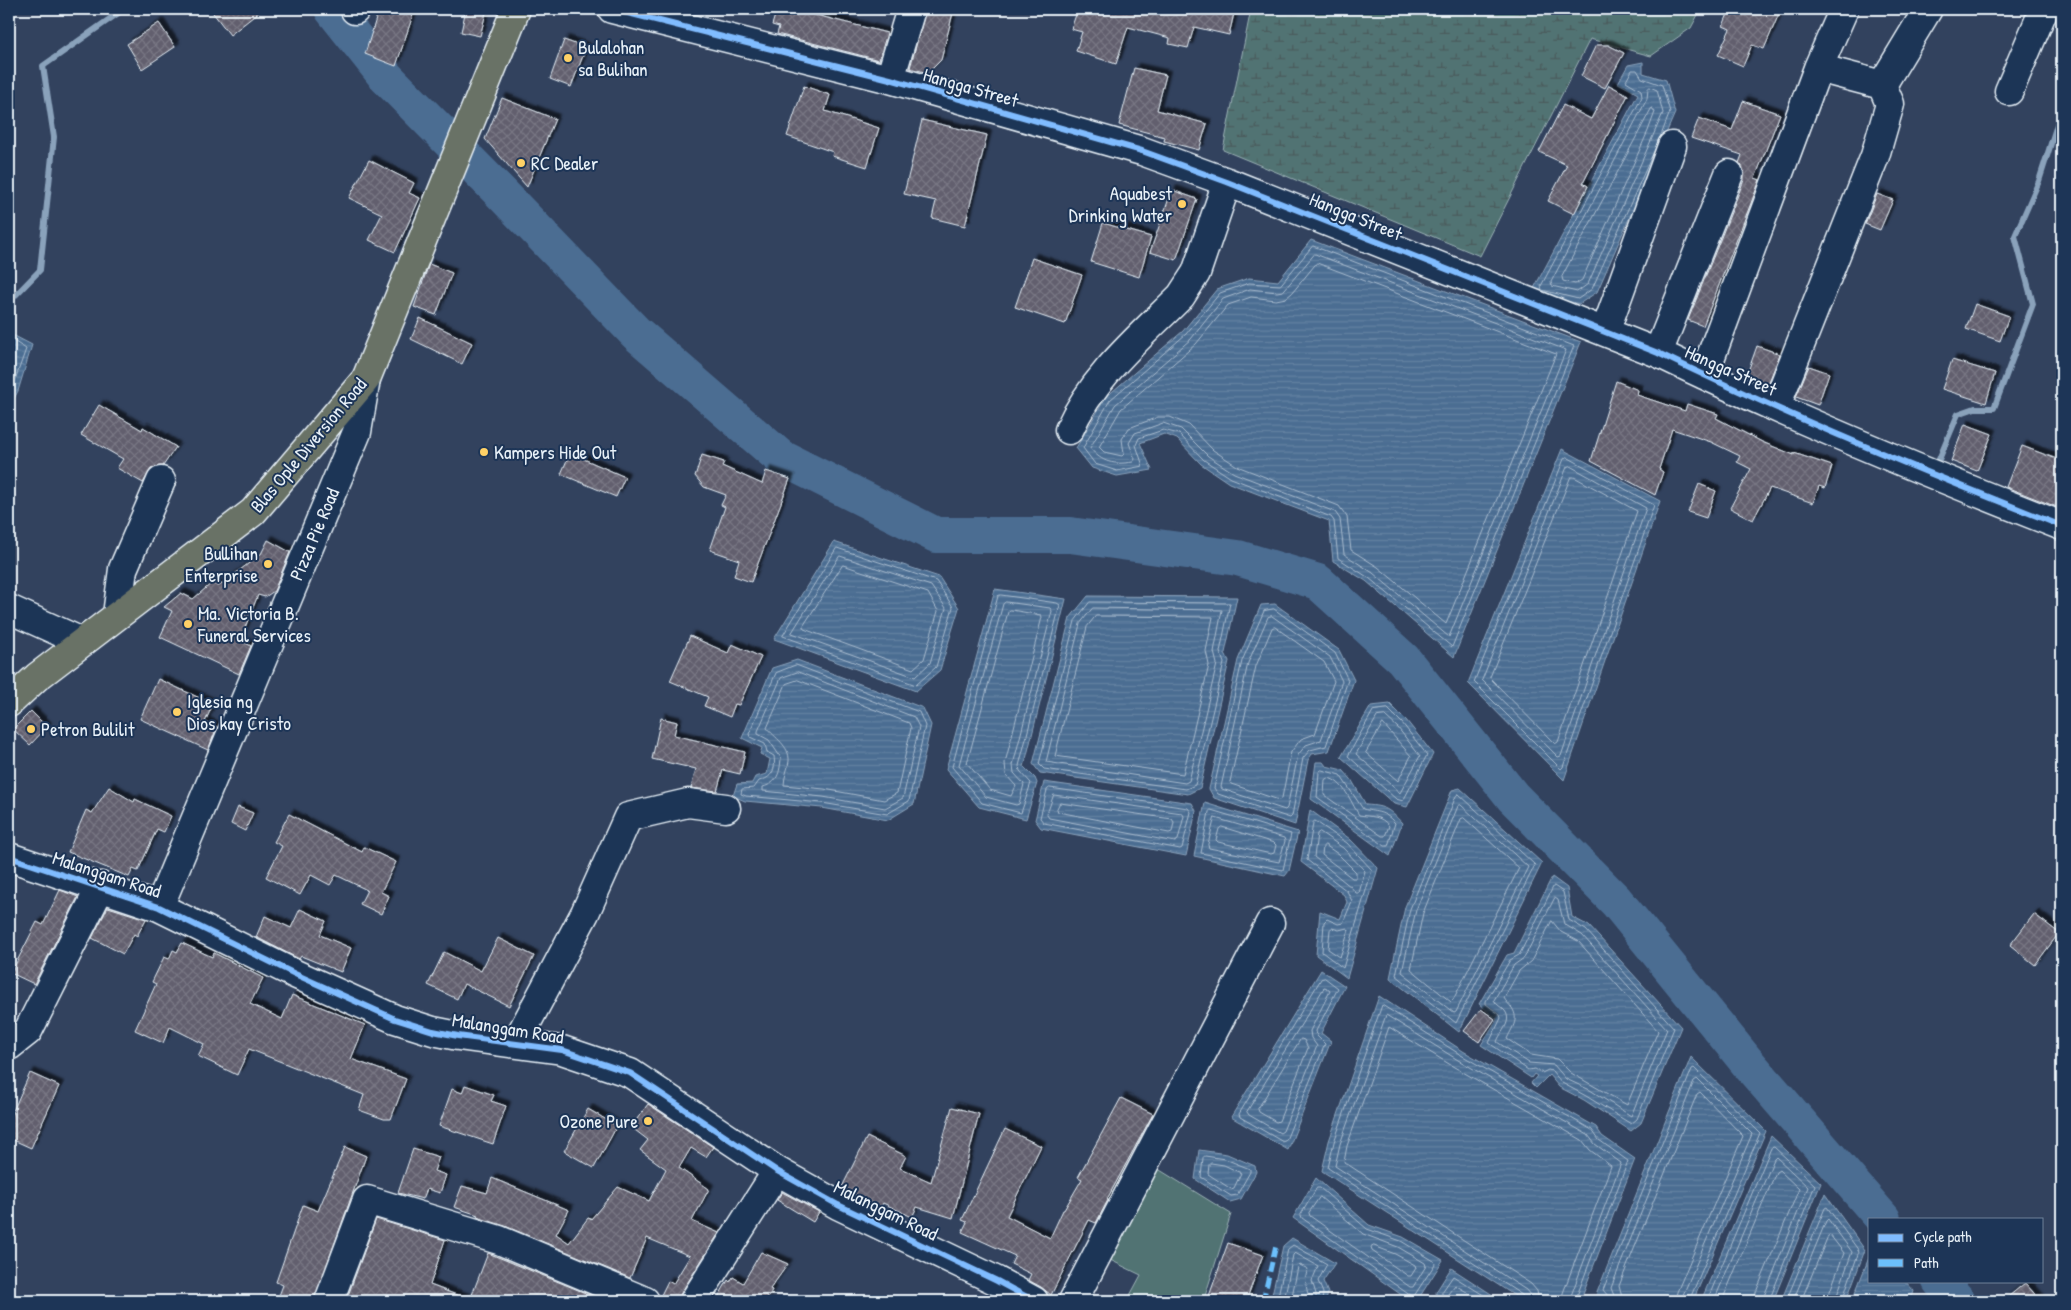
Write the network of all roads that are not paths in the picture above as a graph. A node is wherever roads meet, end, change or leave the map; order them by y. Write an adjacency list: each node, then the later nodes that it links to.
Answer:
1 (516, 9): 17 (main road, Blas Ople Diversion Road)
2 (612, 9): 8 (street, Hangga Street)
3 (911, 9): 8 (street)
4 (1844, 9): 7 (street)
5 (1928, 9): 9 (street)
6 (2044, 9): 10 (street)
7 (1818, 68): 9 (street); 16 (street)
8 (890, 79): 13 (street, Hangga Street)
9 (1882, 85): 18 (street)
10 (2009, 91)
11 (1672, 146): 14 (street)
12 (1729, 174): 15 (street)
13 (1227, 182): 14 (street, Hangga Street); 19 (street)
14 (1605, 332): 15 (street, Hangga Street)
15 (1658, 353): 16 (street, Hangga Street)
16 (1704, 375): 18 (street, Hangga Street)
17 (366, 379): 23 (main road, Blas Ople Diversion Road); 29 (street, Pizza Pie Road)
18 (1776, 406): 21 (street, Hangga Street)
19 (1068, 430)
20 (161, 481): 23 (street)
21 (2062, 526)
22 (9, 609): 24 (street)
23 (117, 616): 24 (main road, Blas Ople Diversion Road)
24 (82, 642): 25 (main road, Blas Ople Diversion Road)
25 (9, 704)
26 (726, 808): 31 (street)
27 (9, 857): 28 (street, Malanggam Road)
28 (100, 886): 29 (street, Malanggam Road); 32 (street)
29 (159, 907): 31 (street, Malanggam Road)
30 (1270, 923): 38 (street)
31 (516, 1044): 33 (street, Malanggam Road)
32 (9, 1046)
33 (777, 1171): 36 (street); 37 (street, Malanggam Road)
34 (329, 1301): 35 (street)
35 (644, 1301)
36 (694, 1301)
37 (1034, 1301)
38 (1074, 1301)

